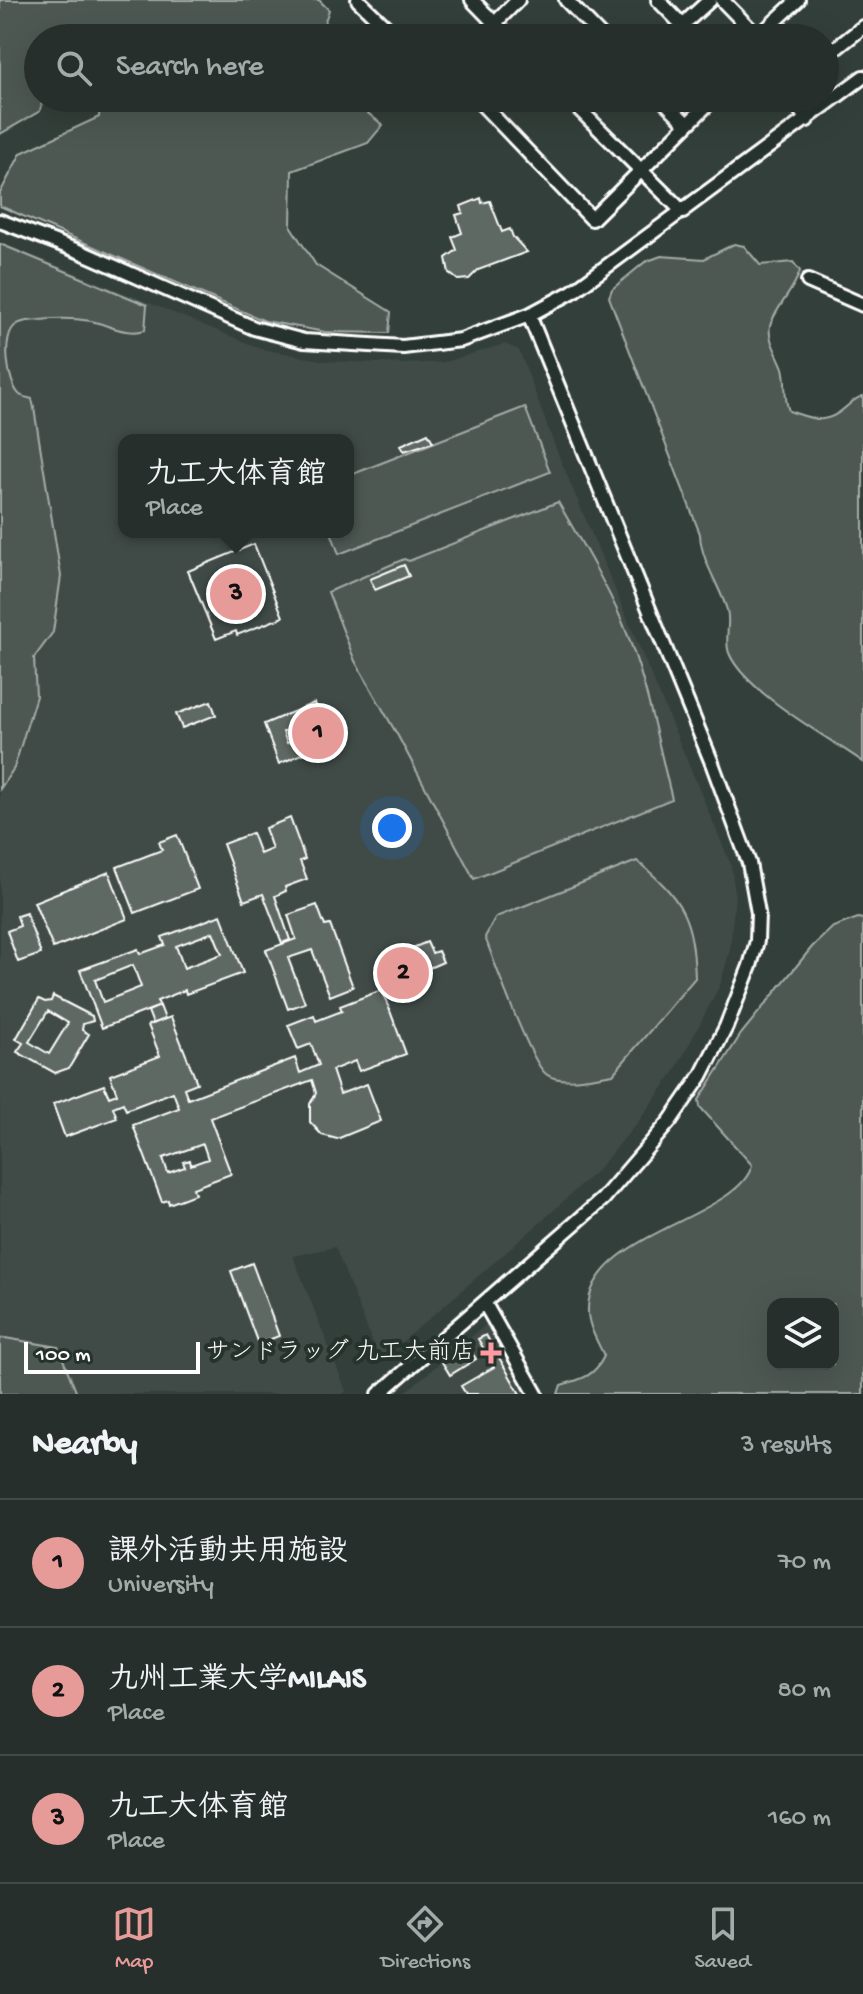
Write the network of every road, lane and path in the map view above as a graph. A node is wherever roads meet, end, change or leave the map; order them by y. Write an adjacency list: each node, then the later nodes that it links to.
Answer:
1 (358, 0): 11 (street)
2 (472, 0): 10 (street)
3 (518, 0): 10 (street)
4 (566, 0): 12 (street)
5 (658, 0): 13 (street)
6 (710, 0): 9 (street)
7 (722, 0): 14 (street)
8 (798, 0): 15 (street)
9 (689, 19)
10 (494, 23)
11 (383, 24)
12 (589, 24)
13 (681, 24)
14 (745, 24)
15 (772, 24)
16 (863, 27): 17 (street)
17 (839, 46)
18 (863, 77): 19 (street)
19 (839, 95)
20 (489, 112): 28 (street)
21 (582, 112): 28 (street)
22 (675, 112): 27 (street)
23 (698, 112): 27 (street)
24 (802, 112): 26 (street)
25 (817, 112): 26 (street)
26 (807, 120): 29 (street)
27 (686, 123): 28 (street)
28 (641, 172): 29 (street)
29 (683, 212): 33 (street)
30 (0, 221): 33 (street)
31 (808, 281): 32 (street)
32 (863, 305)
33 (529, 315): 34 (street)
34 (485, 1304): 35 (street); 36 (street)
35 (379, 1394)
36 (536, 1394)

